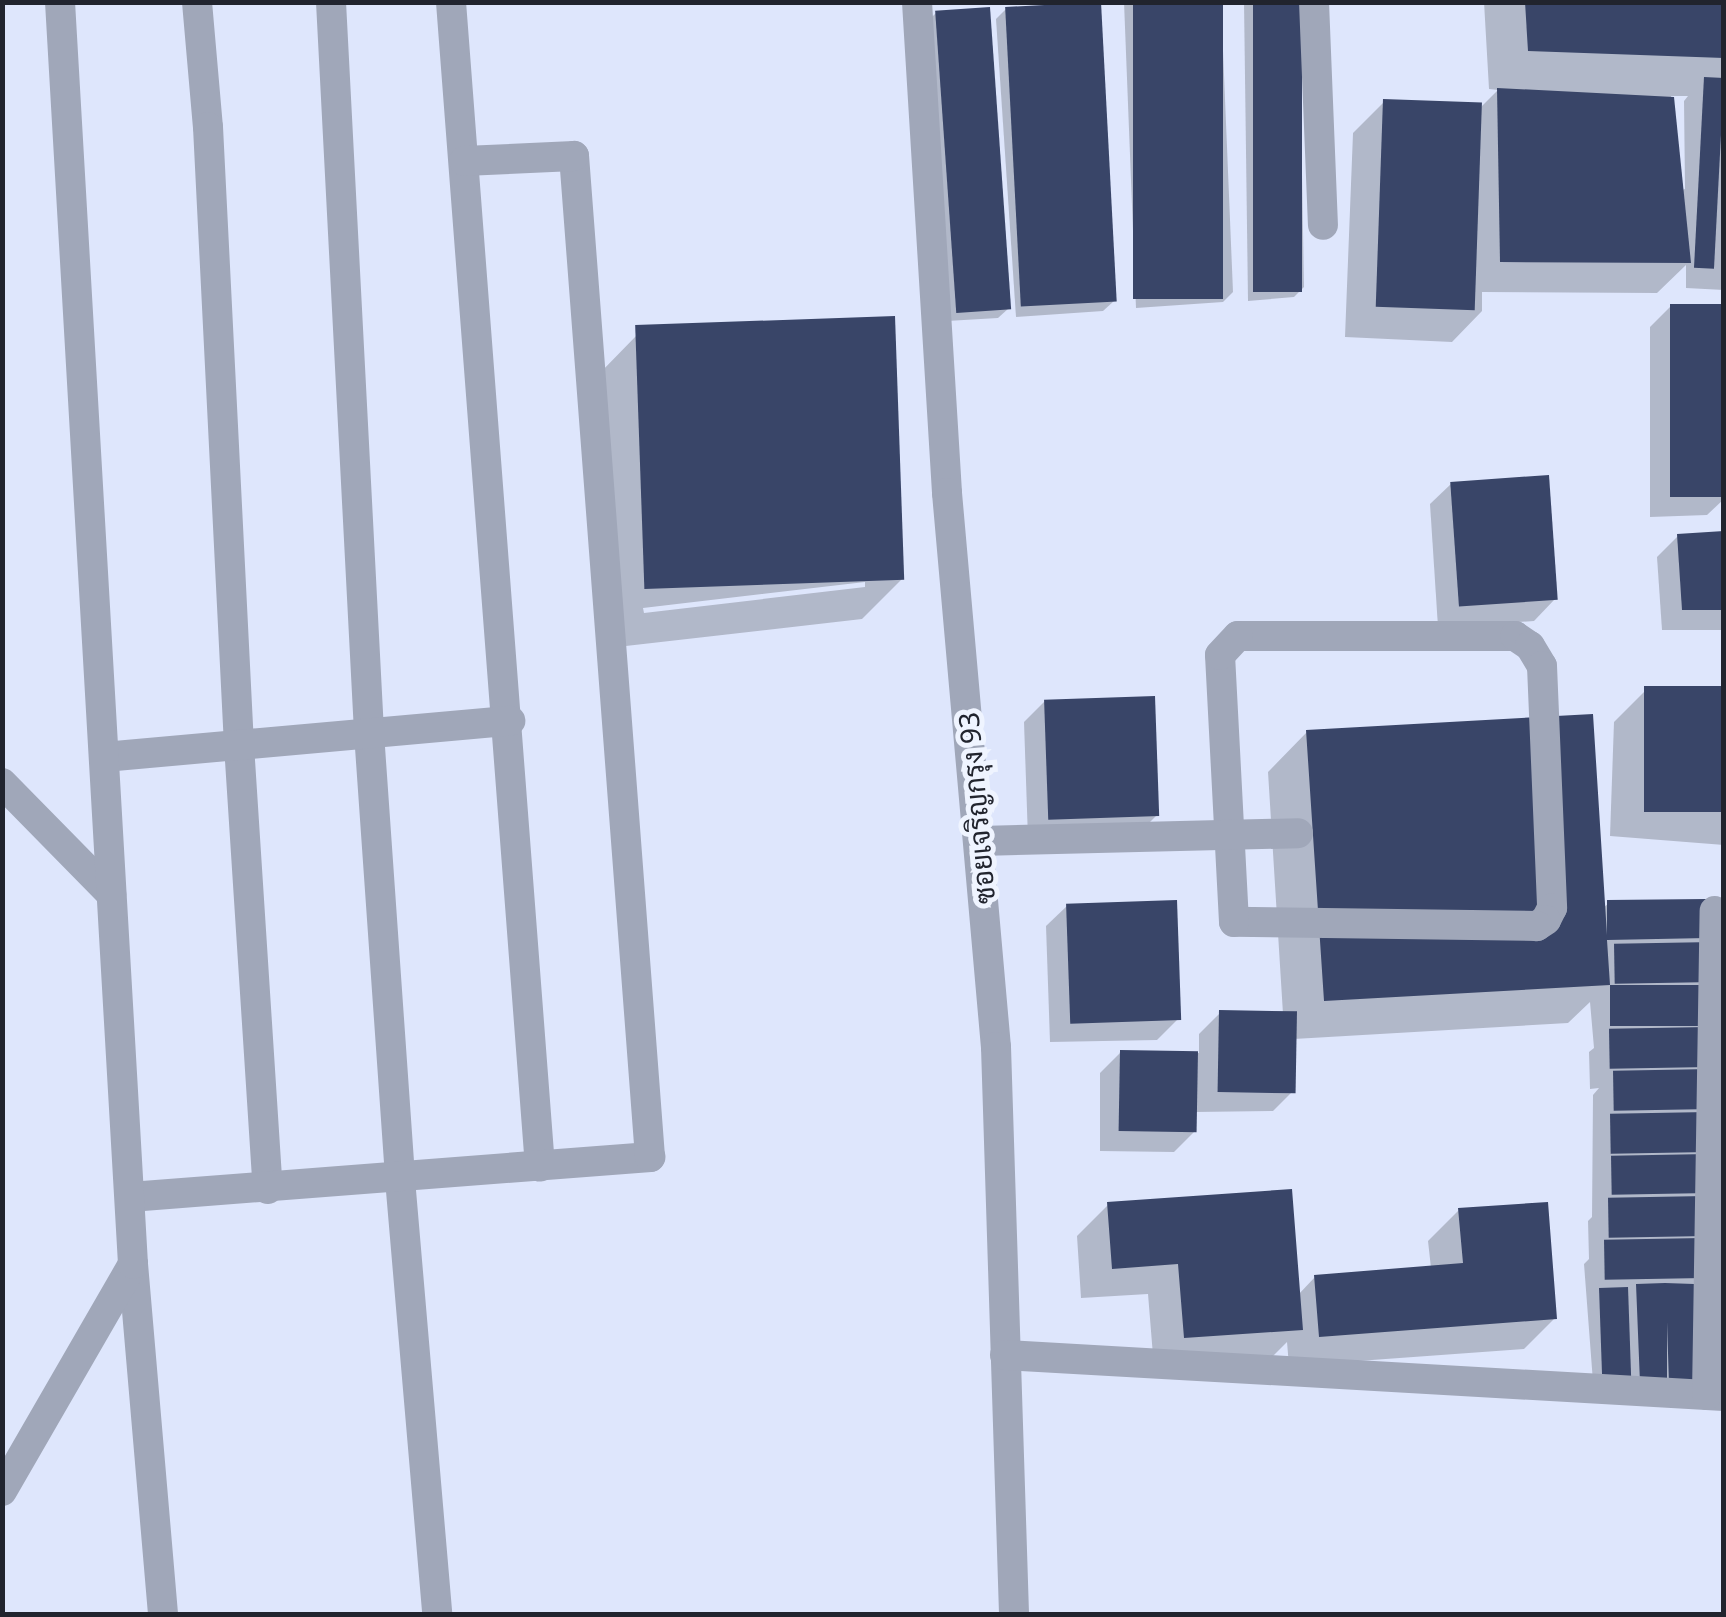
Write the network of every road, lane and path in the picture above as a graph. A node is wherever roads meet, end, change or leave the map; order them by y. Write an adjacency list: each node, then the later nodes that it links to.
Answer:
1 (60, 2): 12 (street)
2 (197, 2): 11 (street)
3 (331, 2): 10 (street)
4 (451, 2): 7 (street)
5 (917, 2): 16 (street, ซอยเจริญกรุง 93)
6 (1314, 2): 8 (street)
7 (464, 161): 9 (street); 19 (street)
8 (1324, 224)
9 (510, 721): 10 (street); 19 (street)
10 (370, 734): 11 (street); 20 (street)
11 (239, 745): 12 (street); 21 (street)
12 (104, 758): 17 (street)
13 (2, 783): 17 (street)
14 (1298, 833): 15 (street)
15 (1228, 836): 15 (street); 16 (street)
16 (980, 841): 24 (street, ซอยเจริญกรุง 93)
17 (111, 894): 22 (street)
18 (1716, 911): 25 (street)
19 (540, 1167): 20 (street)
20 (400, 1179): 21 (street); 28 (street)
21 (268, 1188): 22 (street)
22 (130, 1197): 23 (street)
23 (133, 1264): 26 (street); 27 (street)
24 (1005, 1355): 25 (street); 29 (street, ซอยเจริญกรุง 93)
25 (1716, 1396)
26 (2, 1490)
27 (163, 1614)
28 (437, 1614)
29 (1014, 1614)

